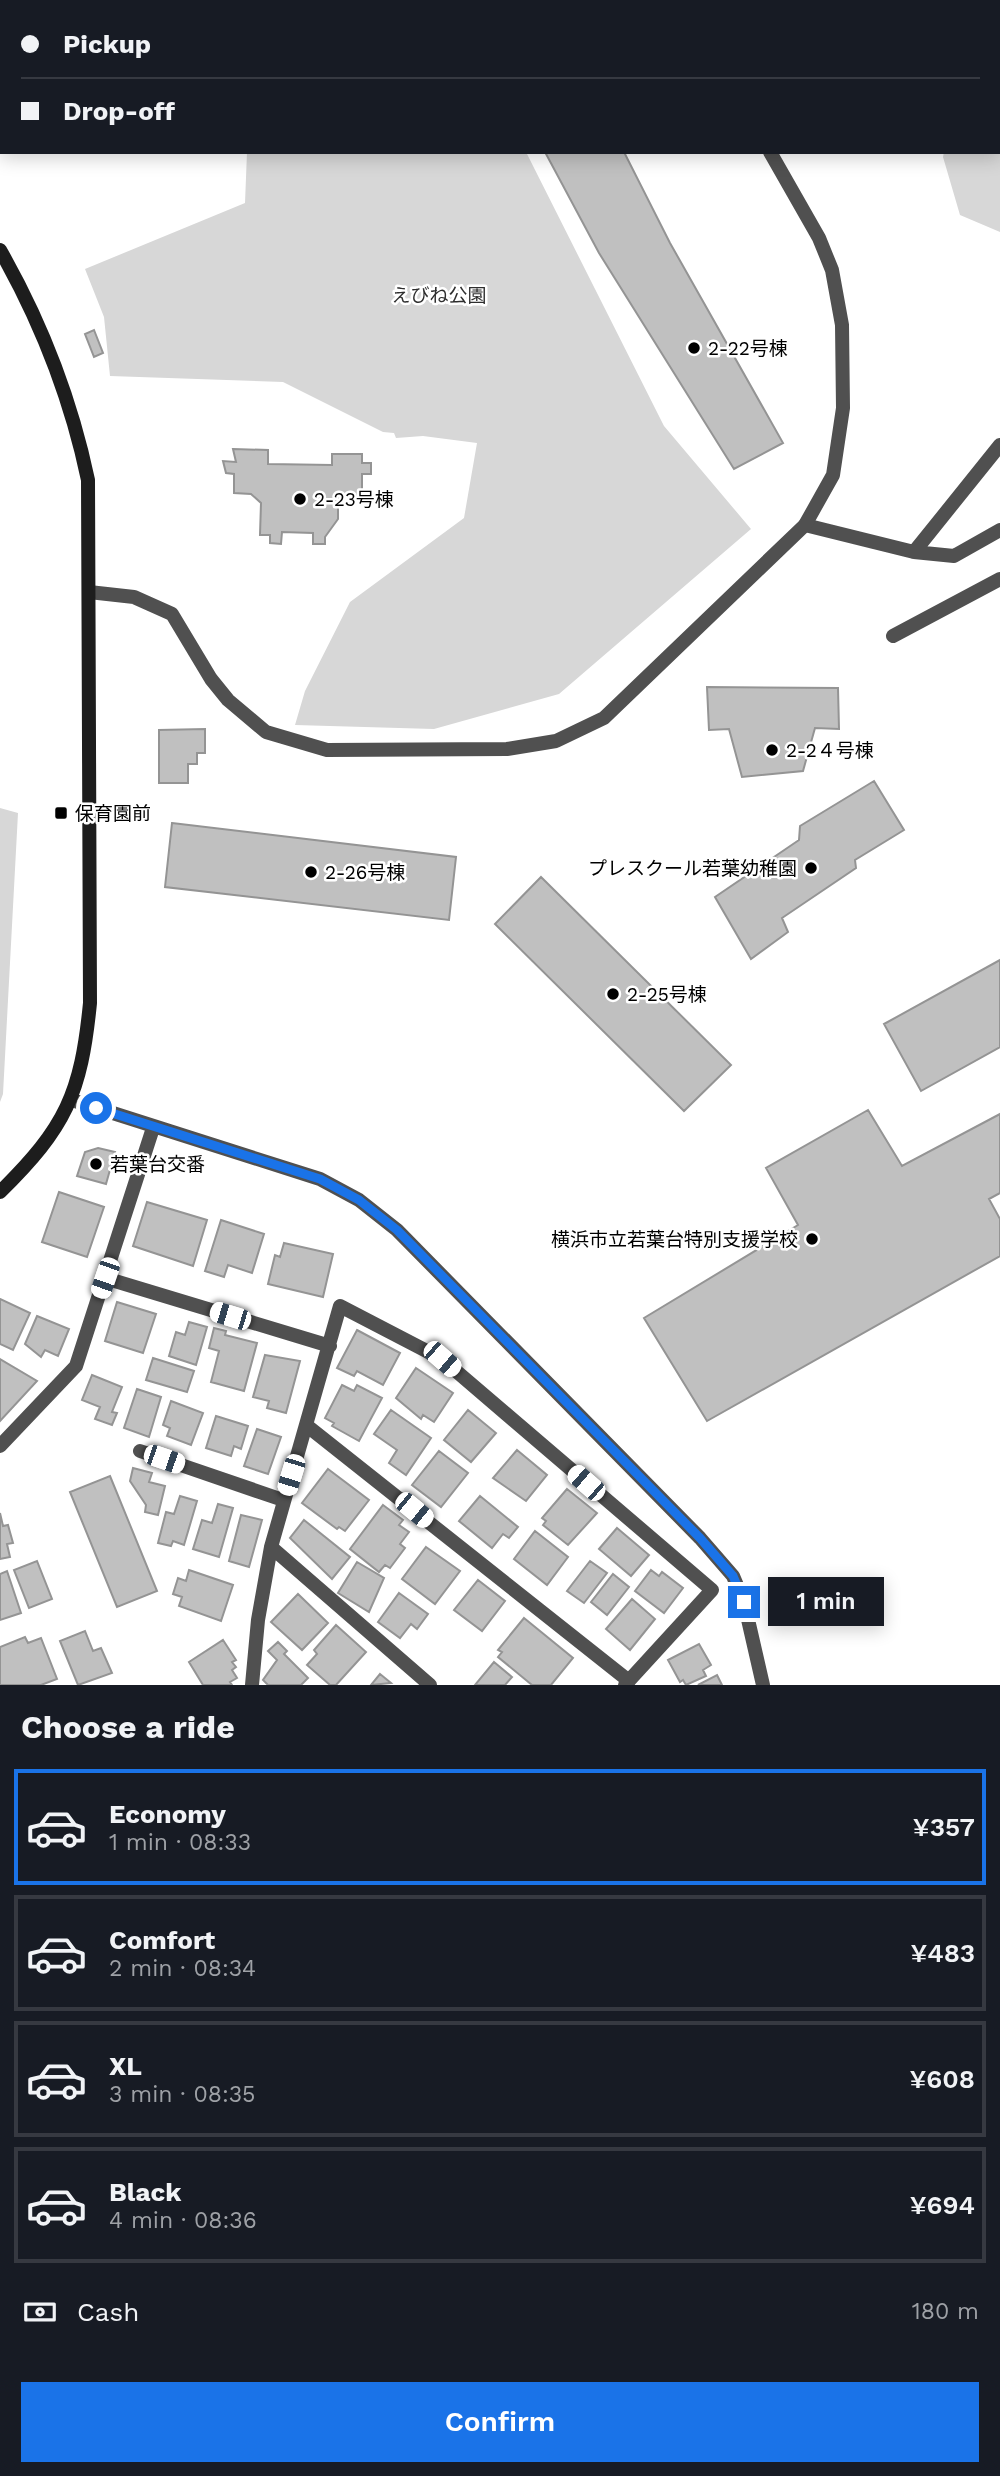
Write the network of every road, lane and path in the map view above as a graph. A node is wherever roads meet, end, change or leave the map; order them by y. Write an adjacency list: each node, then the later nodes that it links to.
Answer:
1 (771, 154): 4 (street)
2 (0, 250): 8 (street)
3 (1000, 445): 6 (street)
4 (805, 525): 6 (street); 8 (street)
5 (1000, 530): 6 (street)
6 (914, 552)
7 (1000, 579): 9 (street)
8 (89, 592): 10 (street)
9 (893, 636)
10 (72, 1100): 11 (street); 12 (street)
11 (153, 1128): 13 (street); 20 (street)
12 (0, 1192)
13 (105, 1278): 14 (street); 16 (street)
14 (330, 1346): 15 (street); 21 (street)
15 (306, 1425): 18 (street); 22 (street)
16 (0, 1446)
17 (140, 1451): 18 (street)
18 (283, 1500): 19 (street)
19 (271, 1547): 23 (street); 24 (street)
20 (733, 1576): 21 (street); 25 (street)
21 (712, 1590): 22 (street)
22 (627, 1683)
23 (252, 1685)
24 (430, 1685)
25 (763, 1685)

